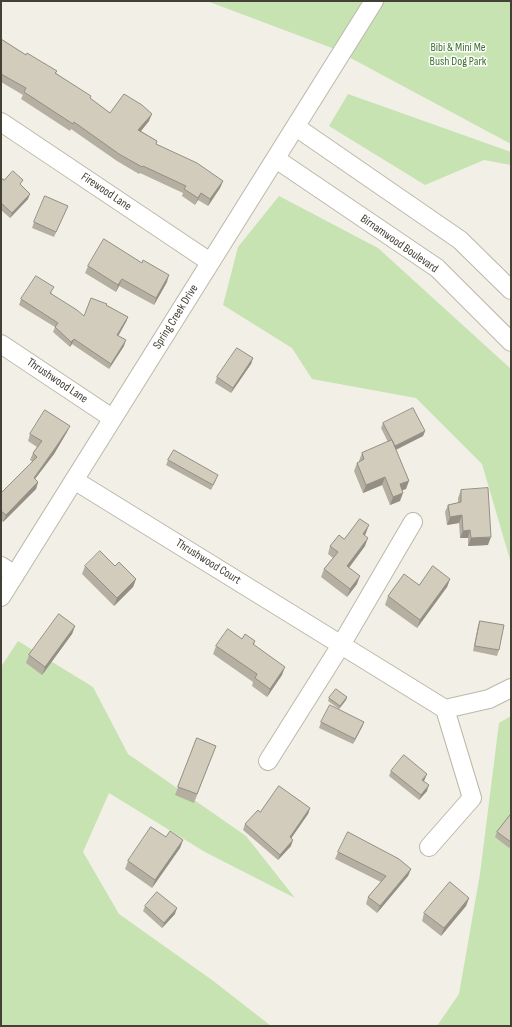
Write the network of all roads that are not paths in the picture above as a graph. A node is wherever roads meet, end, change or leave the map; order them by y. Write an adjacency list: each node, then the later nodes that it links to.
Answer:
1 (374, 1): 3 (street, Spring Creek Drive)
2 (1, 122): 5 (street, Firewood Lane)
3 (296, 127): 4 (street, Spring Creek Drive); 6 (street)
4 (276, 159): 5 (street, Spring Creek Drive); 7 (street, Birnamwood Boulevard)
5 (210, 262): 9 (street, Spring Creek Drive)
6 (511, 290)
7 (511, 342)
8 (1, 344): 9 (street, Thrushwood Lane)
9 (112, 418): 10 (street, Spring Creek Drive)
10 (74, 480): 12 (street, Spring Creek Drive); 14 (street, Thrushwood Court)
11 (413, 522): 14 (street)
12 (8, 571): 13 (street, Spring Creek Drive)
13 (1, 597)
14 (341, 645): 16 (street, Thrushwood Court); 17 (street)
15 (511, 688): 16 (street)
16 (445, 709): 18 (street)
17 (268, 762)
18 (429, 847)

